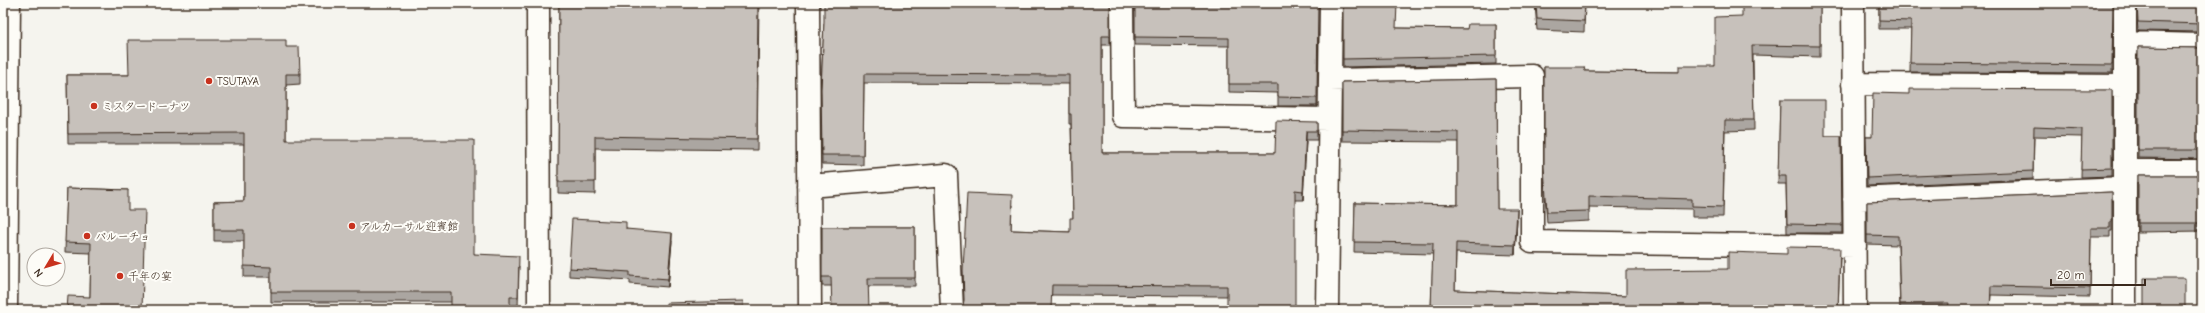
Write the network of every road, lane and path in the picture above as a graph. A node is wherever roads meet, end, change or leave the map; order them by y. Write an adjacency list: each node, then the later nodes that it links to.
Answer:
1 (9, 3): 10 (street)
2 (538, 3): 22 (street)
3 (808, 3): 18 (street)
4 (1122, 3): 14 (street)
5 (1331, 3): 11 (street)
6 (1853, 3): 12 (street)
7 (2125, 3): 8 (street)
8 (2126, 43): 9 (street); 13 (street)
9 (2202, 45)
10 (6, 47): 16 (street)
11 (1330, 80): 14 (street); 20 (street)
12 (1853, 84): 13 (street); 19 (street)
13 (2125, 86): 17 (street)
14 (1329, 119): 25 (street)
15 (2202, 171): 17 (street)
16 (5, 174): 21 (street)
17 (2125, 180): 19 (street); 27 (street)
18 (809, 186): 23 (street); 24 (street)
19 (1854, 199): 20 (street)
20 (1854, 246): 26 (street)
21 (6, 310)
22 (539, 310)
23 (810, 310)
24 (952, 310)
25 (1326, 310)
26 (1855, 310)
27 (2125, 310)

